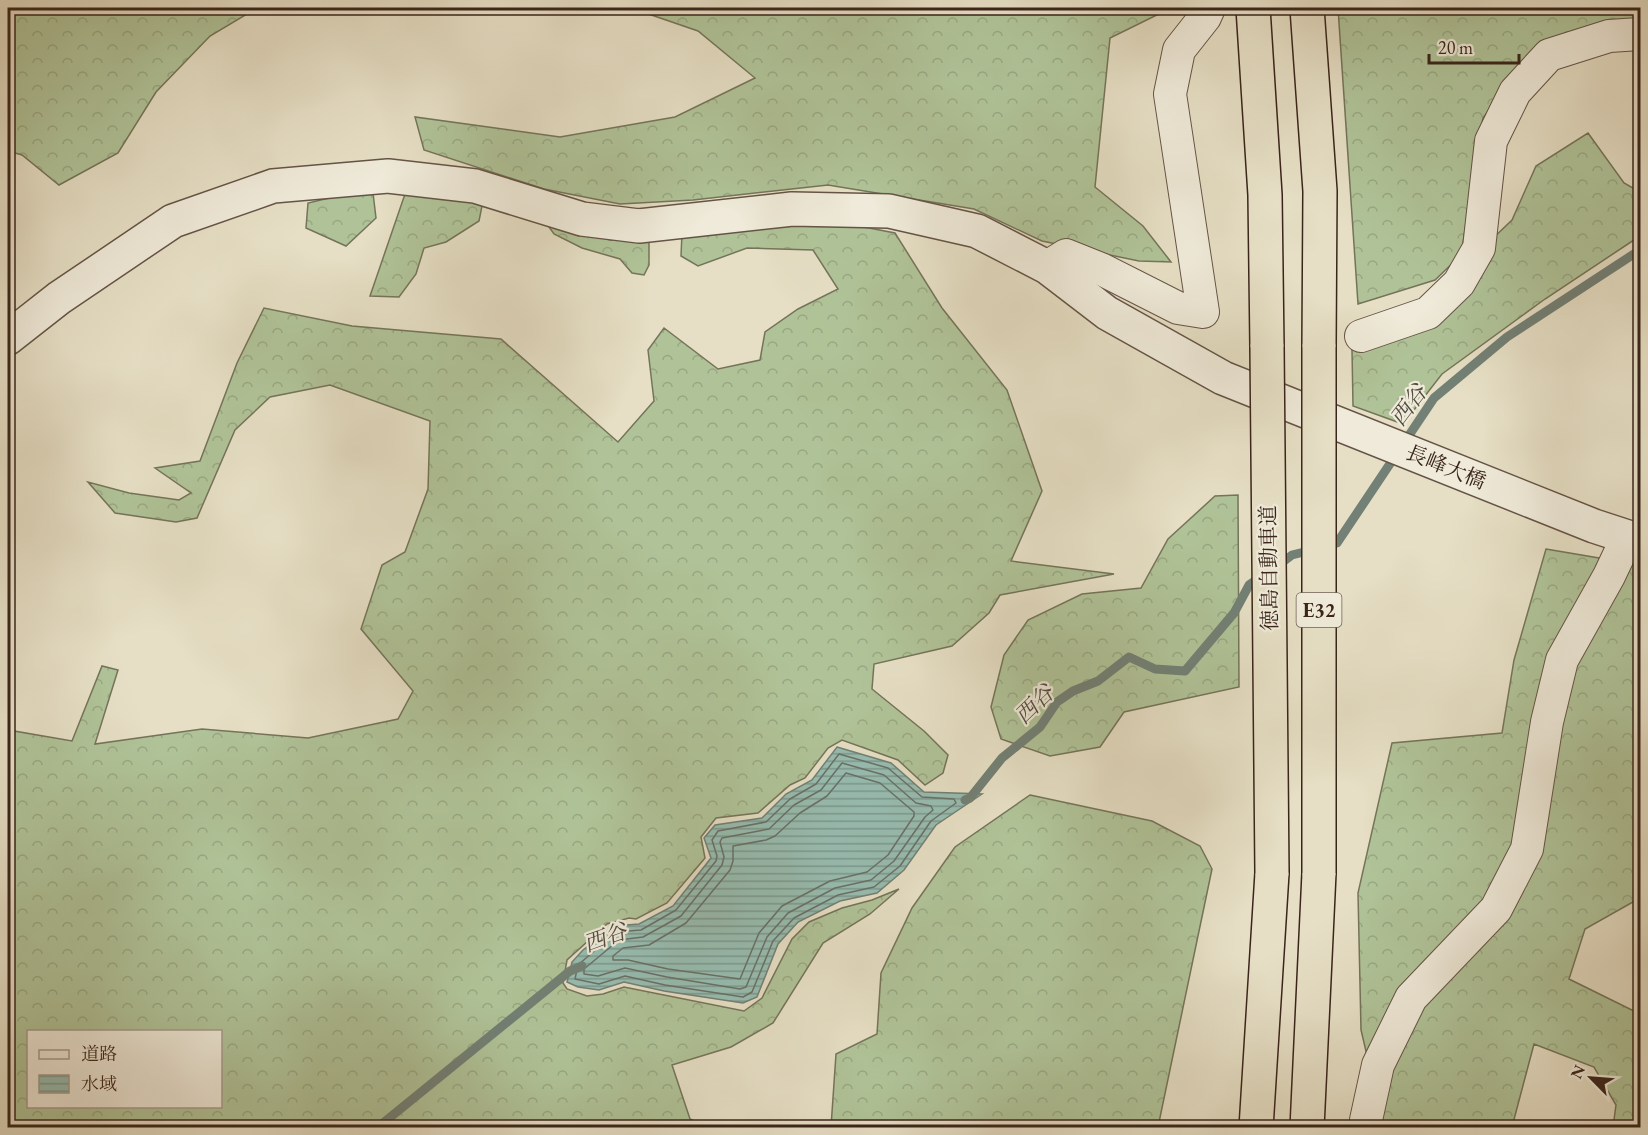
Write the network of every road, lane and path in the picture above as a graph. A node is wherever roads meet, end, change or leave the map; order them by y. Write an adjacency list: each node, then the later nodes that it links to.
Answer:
1 (1209, 8): 5 (street)
2 (1253, 8): 9 (highway, 徳島自動車道 / E32, bridge)
3 (1308, 22): 10 (highway, E32, bridge)
4 (1641, 34): 6 (street)
5 (1047, 267): 7 (street, 長峰大橋); 8 (street, 長峰大橋)
6 (1361, 336)
7 (8, 338)
8 (1634, 540): 11 (street)
9 (1256, 1128)
10 (1307, 1128)
11 (1366, 1128)

